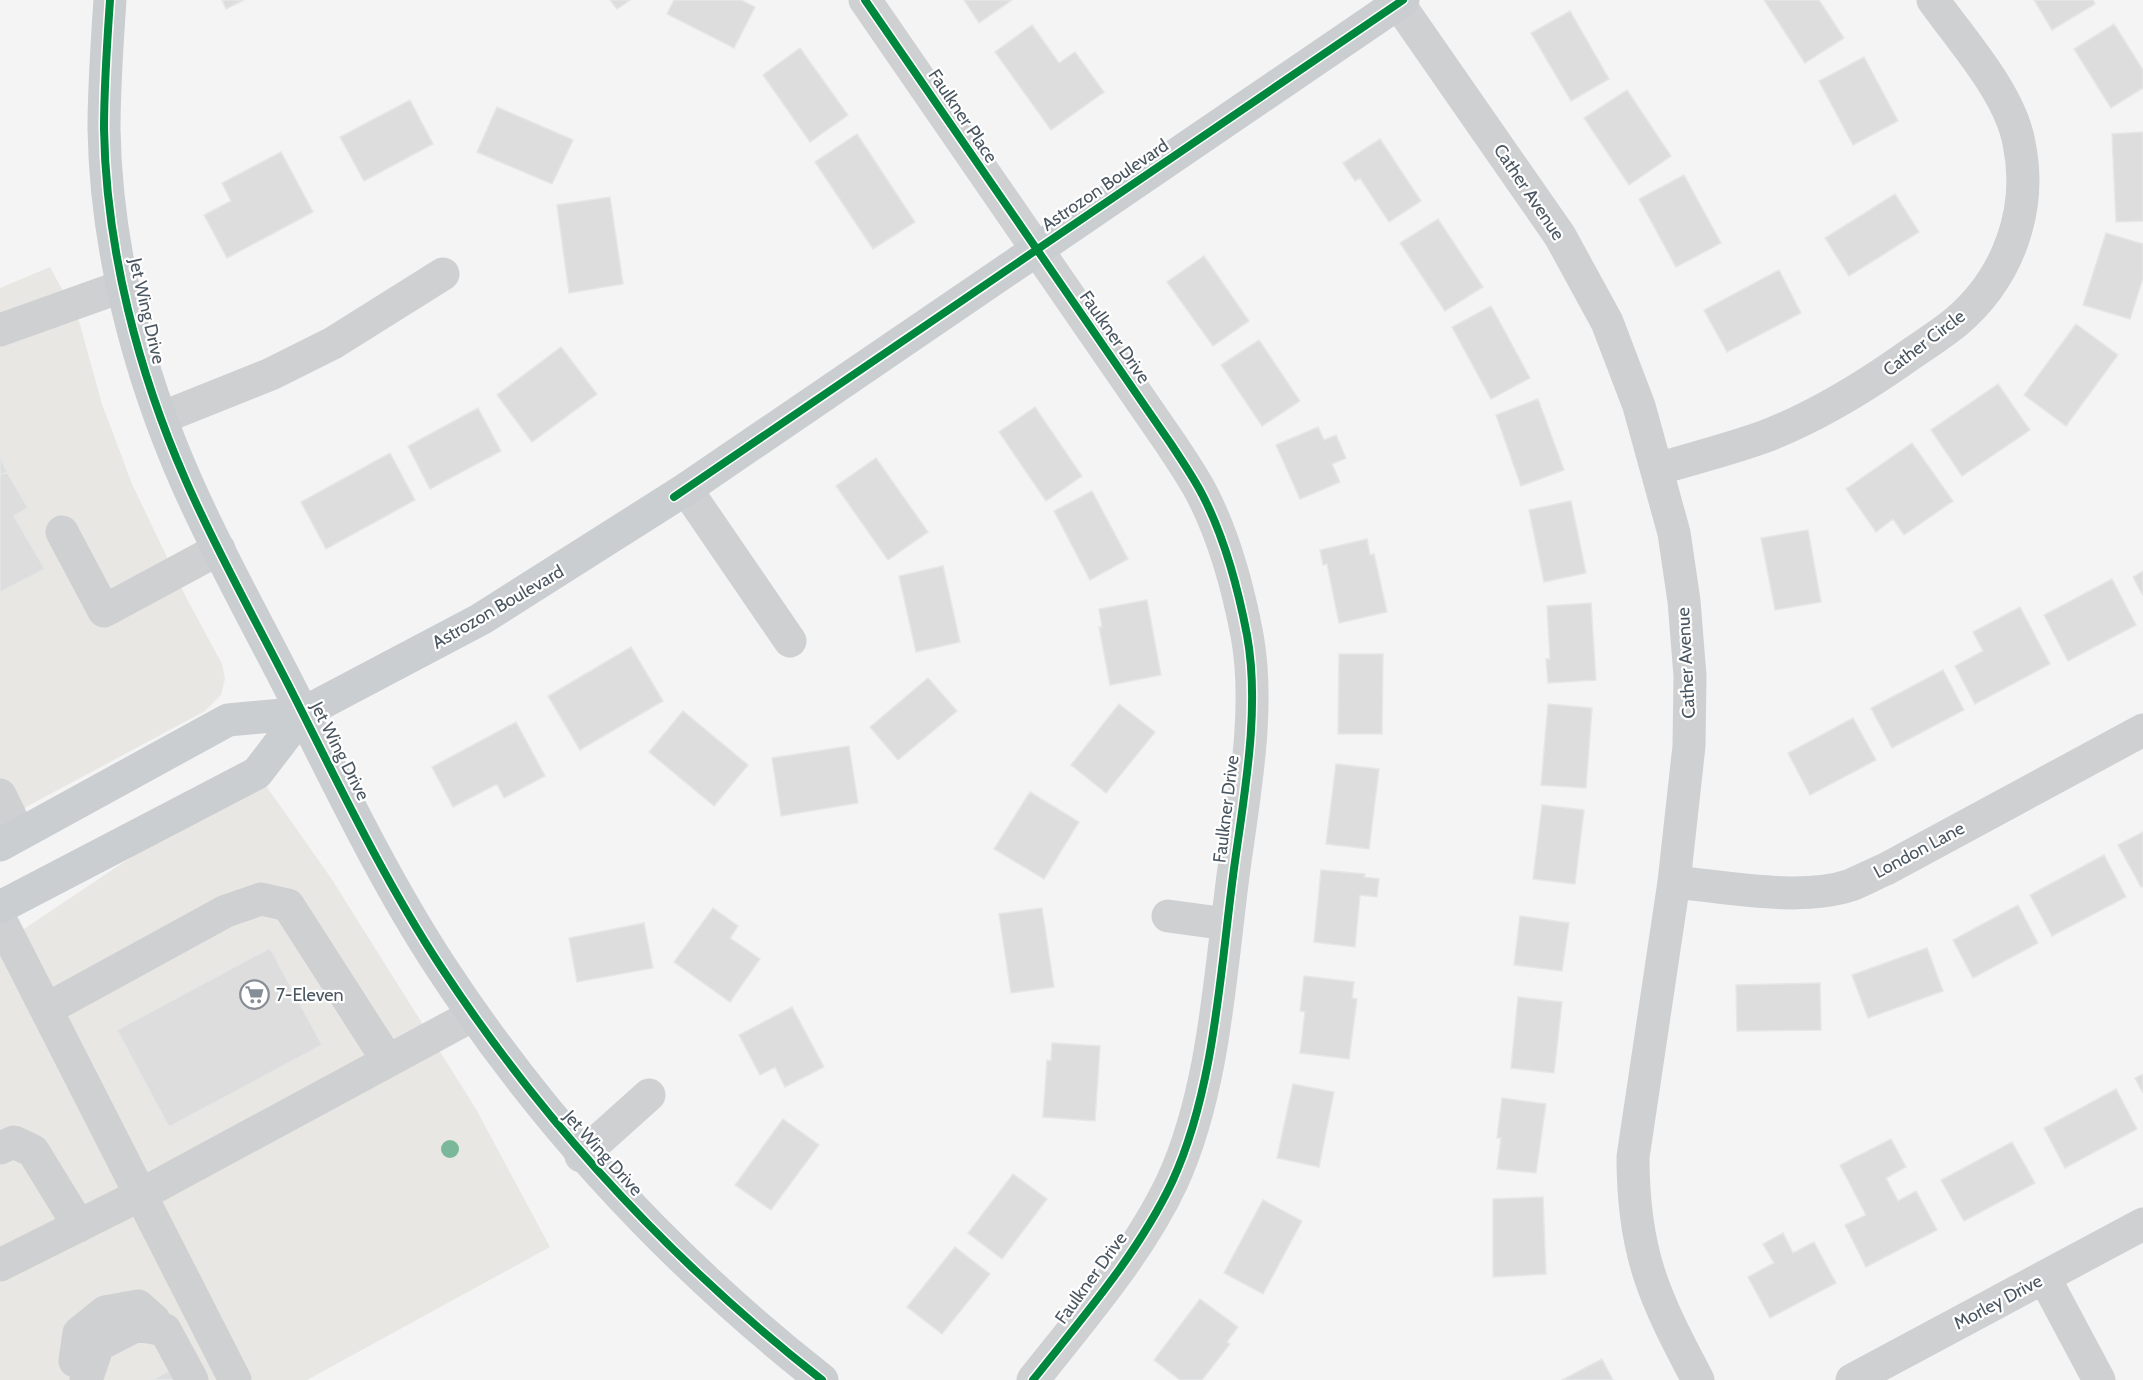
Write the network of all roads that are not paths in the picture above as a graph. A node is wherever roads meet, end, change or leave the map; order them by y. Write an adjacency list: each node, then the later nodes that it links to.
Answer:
1 (110, 0): 7 (main road, Jet Wing Drive)
2 (865, 0): 5 (street, Faulkner Place)
3 (1933, 0): 10 (street, Cather Circle)
4 (1399, 1): 5 (main road, Astrozon Boulevard); 10 (street, Cather Avenue)
5 (1036, 250): 11 (main road, Astrozon Boulevard); 23 (street, Faulkner Drive)
6 (443, 274): 9 (street)
7 (123, 286): 8 (street); 9 (main road, Jet Wing Drive)
8 (0, 330)
9 (161, 418): 13 (main road, Jet Wing Drive)
10 (1658, 469): 19 (street, Cather Avenue)
11 (686, 489): 14 (street); 15 (main road, Astrozon Boulevard)
12 (62, 532): 13 (street)
13 (219, 549): 15 (main road, Jet Wing Drive)
14 (790, 641)
15 (303, 713): 18 (main road, Astrozon Boulevard); 20 (main road, Astrozon Boulevard); 25 (main road, Jet Wing Drive)
16 (2143, 730): 19 (street, London Lane)
17 (0, 795): 18 (street)
18 (10, 840)
19 (1674, 882): 40 (street, Cather Avenue)
20 (0, 907)
21 (1168, 916): 23 (street)
22 (0, 918): 24 (street)
23 (1227, 924): 39 (street, Faulkner Drive)
24 (47, 1009): 26 (street); 30 (street)
25 (473, 1015): 26 (street); 29 (main road, Jet Wing Drive)
26 (388, 1061): 30 (street)
27 (649, 1095): 29 (street, Jet Wing Drive)
28 (0, 1148): 32 (street)
29 (581, 1155): 38 (main road, Jet Wing Drive)
30 (142, 1194): 32 (street); 37 (street)
31 (2143, 1224): 34 (street, Morley Drive)
32 (79, 1226): 33 (street)
33 (0, 1265)
34 (2044, 1277): 41 (street, Morley Drive); 42 (street)
35 (84, 1380): 36 (street)
36 (192, 1380)
37 (235, 1380)
38 (822, 1380)
39 (1033, 1380)
40 (1698, 1380)
41 (1852, 1380)
42 (2099, 1380)

